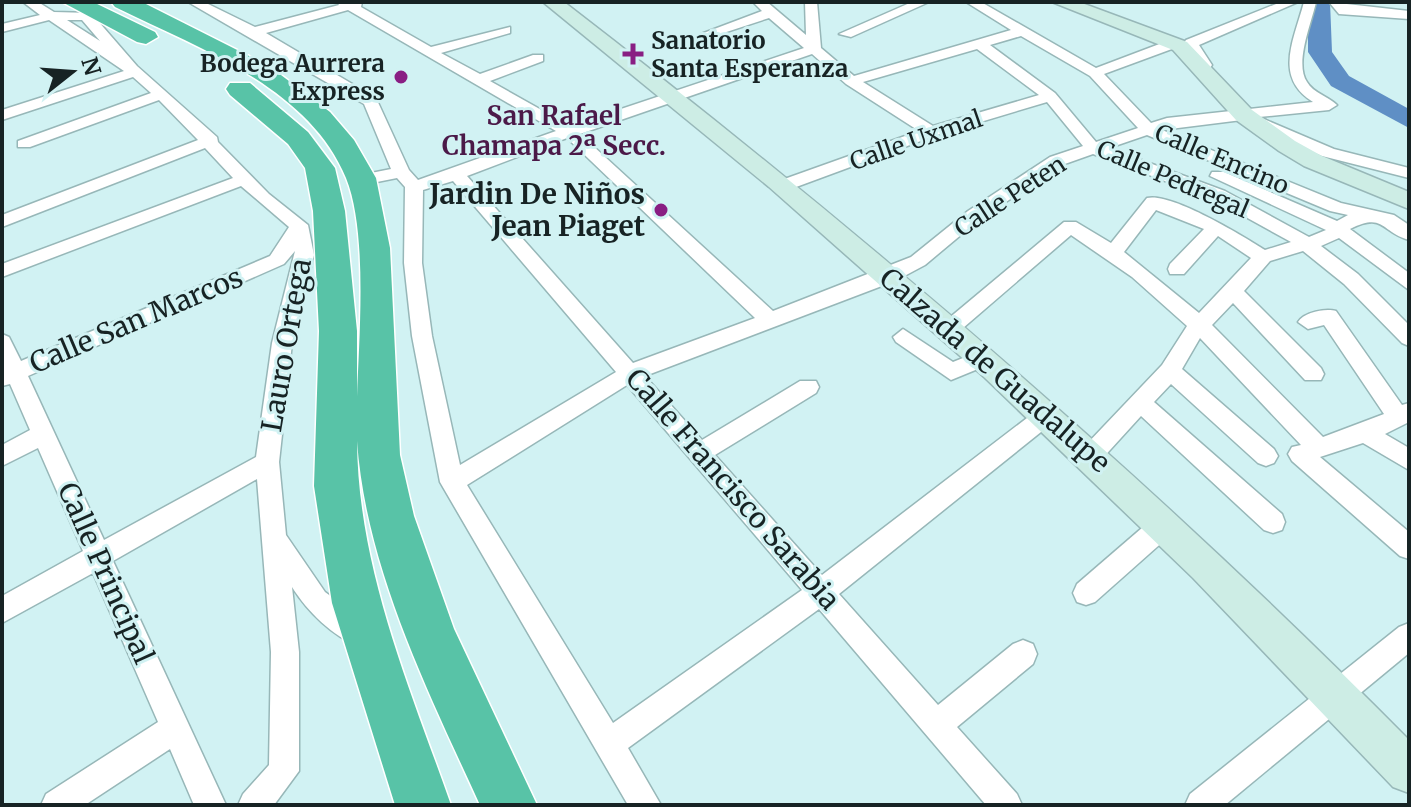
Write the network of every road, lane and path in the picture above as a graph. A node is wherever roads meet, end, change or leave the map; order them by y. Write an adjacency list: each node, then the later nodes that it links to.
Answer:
1 (29, 2): 15 (street, Lauro Ortega)
2 (123, 2): 49 (highway)
3 (194, 2): 21 (street)
4 (366, 2): 13 (street)
5 (552, 2): 36 (street, Calzada de Guadalupe)
6 (759, 2): 16 (street)
7 (811, 2): 26 (street)
8 (923, 2): 23 (street)
9 (972, 2): 20 (street, Calle Encino)
10 (1061, 2): 24 (street)
11 (1292, 2): 29 (street)
12 (1310, 2): 38 (street, Calle Peten)
13 (346, 4): 21 (street); 27 (street)
14 (1337, 6): 17 (street)
15 (62, 9): 18 (street); 30 (street, Lauro Ortega); 67 (highway)
16 (773, 12): 22 (street); 26 (street)
17 (1409, 15)
18 (2, 28)
19 (505, 30): 27 (street)
20 (1024, 31): 25 (street); 31 (street, Calle Encino)
21 (254, 32): 49 (street)
22 (708, 34)
23 (846, 34)
24 (1175, 43): 29 (street); 31 (street)
25 (979, 44): 33 (street); 35 (street, Calle Pedregal)
26 (814, 49): 33 (street); 36 (street)
27 (428, 52): 32 (street)
28 (538, 58): 32 (street)
29 (1202, 69): 38 (street)
30 (134, 72): 34 (street, Lauro Ortega); 37 (street)
31 (1095, 73): 39 (street, Calle Encino)
32 (478, 80): 40 (street)
33 (851, 81): 41 (street)
34 (162, 94): 42 (street, Lauro Ortega); 43 (street)
35 (1050, 96): 41 (street, Calle Uxmal); 44 (street, Calle Pedregal)
36 (677, 98): 40 (street); 50 (street, Calzada de Guadalupe)
37 (2, 115)
38 (1244, 115): 39 (street, Calle Peten); 45 (street); 51 (street)
39 (1149, 130): 44 (street, Calle Peten); 52 (street, Calle Encino)
40 (569, 132): 46 (street); 68 (street)
41 (931, 132): 50 (street, Calle Uxmal)
42 (211, 140): 48 (street, Lauro Ortega); 53 (street)
43 (24, 144)
44 (1093, 148): 58 (street, Calle Pedregal); 64 (street, Calle Peten)
45 (1409, 173)
46 (457, 175): 49 (street); 77 (street, Calle Francisco Sarabia)
47 (1218, 176): 56 (street)
48 (245, 179): 54 (street, Lauro Ortega); 63 (street)
49 (392, 179): 93 (street); 114 (highway)
50 (782, 186): 64 (street, Calzada de Guadalupe)
51 (1409, 201)
52 (1368, 213): 56 (street); 57 (street, Calle Encino)
53 (2, 221)
54 (299, 225): 60 (street, Lauro Ortega); 79 (street, Calle San Marcos)
55 (1216, 227): 59 (street, Calle Pedregal); 61 (street, Calle Pedregal); 62 (street)
56 (1337, 228): 58 (street); 65 (street)
57 (1409, 234)
58 (1307, 243): 61 (street); 73 (street, Calle Pedregal)
59 (1115, 251): 70 (street); 71 (street)
60 (305, 255): 67 (street); 92 (street, Lauro Ortega)
61 (1263, 257): 66 (street)
62 (1177, 269)
63 (2, 271)
64 (888, 276): 68 (street, Calle Peten); 71 (street, Calzada de Guadalupe)
65 (1409, 283)
66 (1233, 291): 70 (street); 78 (street)
67 (335, 298): 103 (highway)
68 (768, 318): 77 (street, Calle Peten)
69 (1319, 319): 83 (street)
70 (1198, 325): 76 (street); 86 (street)
71 (949, 329): 75 (street, Calzada de Guadalupe)
72 (903, 337): 75 (street)
73 (1409, 338)
74 (2, 342): 79 (street, Calle Principal)
75 (983, 358): 82 (street, Calzada de Guadalupe)
76 (1170, 371): 81 (street); 90 (street)
77 (632, 372): 87 (street, Calle Francisco Sarabia); 93 (street, Calle Peten)
78 (1313, 374)
79 (9, 376): 85 (street, Calle Principal)
80 (808, 387): 87 (street)
81 (1142, 404): 88 (street); 94 (street)
82 (1048, 414): 88 (street, Calzada de Guadalupe); 99 (street)
83 (1404, 415): 84 (street)
84 (1365, 433): 86 (street); 91 (street)
85 (44, 434): 89 (street); 98 (street, Calle Principal)
86 (1309, 451): 97 (street)
87 (700, 452): 99 (street, Calle Francisco Sarabia)
88 (1092, 454): 95 (street, Calzada de Guadalupe)
89 (2, 456)
90 (1266, 456)
91 (1409, 460)
92 (267, 462): 96 (street, Lauro Ortega); 98 (street)
93 (452, 482): 108 (street)
94 (1273, 522)
95 (1166, 523): 100 (street); 105 (street, Calzada de Guadalupe)
96 (274, 537): 103 (street); 112 (street, Lauro Ortega)
97 (1409, 548)
98 (98, 557): 101 (street); 107 (street, Calle Principal)
99 (821, 592): 106 (street, Calle Francisco Sarabia); 108 (street)
100 (1086, 593)
101 (2, 610)
102 (1409, 636): 105 (street)
103 (369, 641): 113 (highway)
104 (1023, 654): 106 (street)
105 (1336, 693): 109 (street, Calzada de Guadalupe); 117 (street)
106 (936, 725): 116 (street, Calle Francisco Sarabia)
107 (176, 728): 110 (street); 111 (street, Calle Principal)
108 (610, 743): 115 (street)
109 (1409, 771)
110 (57, 805)
111 (210, 805)
112 (254, 805)
113 (423, 805)
114 (509, 805)
115 (645, 805)
116 (1006, 805)
117 (1201, 805)

